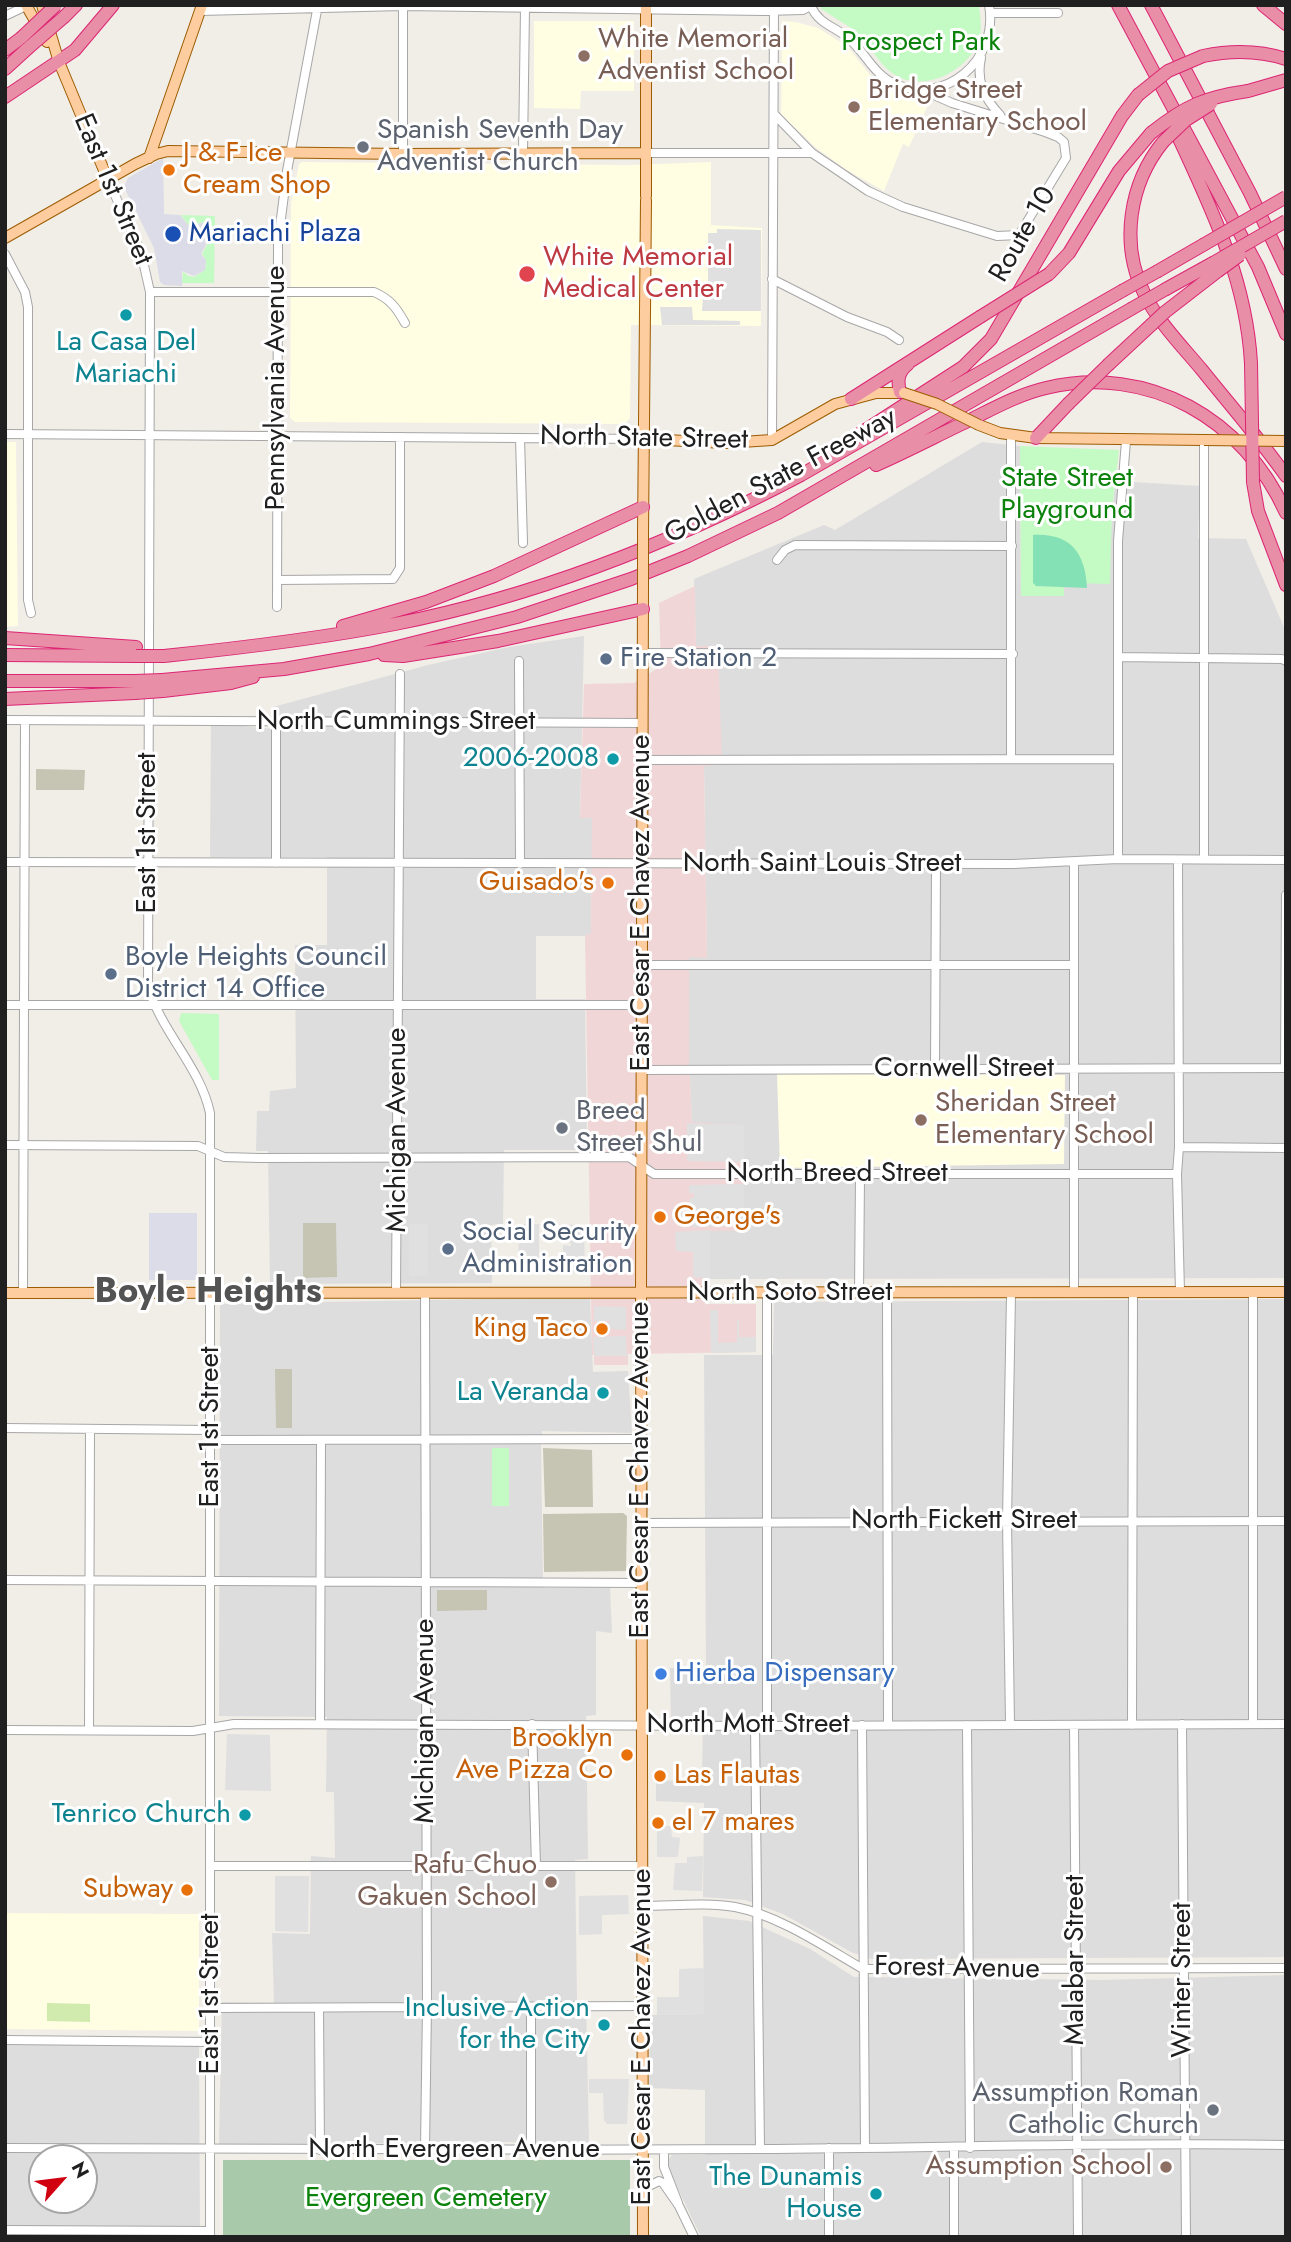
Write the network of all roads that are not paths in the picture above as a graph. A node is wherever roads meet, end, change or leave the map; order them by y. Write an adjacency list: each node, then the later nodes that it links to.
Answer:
1 (41, 5): 26 (main road, East 1st Street)
2 (56, 5): 22 (highway, bridge)
3 (76, 5): 22 (highway, bridge)
4 (113, 5): 26 (highway)
5 (1118, 5): 29 (highway)
6 (1151, 5): 48 (highway)
7 (1263, 5): 21 (highway)
8 (26, 6): 20 (street); 26 (main road, East 1st Street)
9 (403, 6): 11 (street); 12 (street); 40 (street)
10 (812, 6): 17 (street); 30 (street)
11 (317, 7): 15 (street); 35 (street, Pennsylvania Avenue)
12 (445, 7): 16 (street)
13 (627, 7): 14 (street); 16 (street)
14 (646, 7): 17 (street); 38 (main road, East Cesar E Chavez Avenue)
15 (201, 8): 41 (main road)
16 (525, 8): 36 (street)
17 (775, 8): 33 (street)
18 (990, 9): 19 (street); 24 (street)
19 (1058, 13)
20 (5, 16)
21 (1286, 24)
22 (24, 44): 23 (highway); 27 (highway)
23 (5, 50)
24 (982, 52): 30 (street); 34 (street)
25 (1286, 60): 72 (highway, Route 10, bridge)
26 (59, 62): 32 (highway); 42 (main road, East 1st Street)
27 (5, 69)
28 (1286, 80): 31 (highway)
29 (1160, 84): 53 (highway); 70 (highway, bridge)
30 (923, 90): 34 (street)
31 (1248, 91): 55 (highway, bridge); 73 (highway, bridge)
32 (5, 97)
33 (774, 114): 37 (street); 39 (street)
34 (1002, 117): 39 (street)
35 (291, 152): 40 (main road); 41 (main road); 51 (street, Pennsylvania Avenue)
36 (523, 152): 38 (main road); 40 (main road)
37 (774, 152): 38 (street); 39 (street); 49 (street)
38 (646, 153): 66 (main road, East Cesar E Chavez Avenue)
39 (812, 153)
40 (403, 154)
41 (149, 158): 42 (main road)
42 (108, 180): 45 (main road); 50 (street, East 1st Street)
43 (1286, 197): 72 (highway, Golden State Freeway, bridge)
44 (1286, 222): 47 (highway, bridge)
45 (5, 238)
46 (5, 254): 59 (street)
47 (1215, 267): 65 (highway, bridge); 74 (highway, Golden State Freeway, bridge)
48 (1286, 269)
49 (772, 279): 54 (street); 67 (street)
50 (150, 292): 51 (street); 61 (street, East 1st Street)
51 (279, 293): 52 (street); 63 (street, Pennsylvania Avenue)
52 (405, 323)
53 (1286, 334)
54 (900, 340)
55 (911, 361): 56 (highway); 57 (highway)
56 (902, 393): 57 (main road, North State Street); 60 (main road, North State Street, bridge)
57 (851, 398): 67 (main road, North State Street)
58 (5, 434): 59 (street, North State Street)
59 (27, 435): 61 (street, North State Street); 84 (street)
60 (1011, 435): 65 (main road, North State Street); 78 (street)
61 (151, 436): 63 (street, North State Street); 102 (street, East 1st Street)
62 (400, 436): 63 (street, North State Street); 64 (street, North State Street); 80 (street)
63 (277, 437): 80 (street, Pennsylvania Avenue)
64 (520, 438): 66 (street, North State Street); 77 (street)
65 (1036, 438): 69 (main road, North State Street)
66 (645, 439): 67 (main road, North State Street); 75 (main road, East Cesar E Chavez Avenue)
67 (772, 440)
68 (1204, 440): 69 (main road, North State Street); 70 (main road, North State Street, bridge); 93 (street)
69 (1126, 441): 92 (street)
70 (1252, 441): 71 (main road, North State Street, bridge); 81 (highway, bridge)
71 (1286, 441)
72 (801, 475): 86 (highway, Golden State Freeway)
73 (1286, 476)
74 (815, 493): 76 (highway); 89 (highway, Golden State Freeway)
75 (643, 507): 83 (main road, East Cesar E Chavez Avenue, bridge); 86 (highway)
76 (1286, 513)
77 (523, 543)
78 (1012, 546): 79 (street); 90 (street)
79 (776, 560)
80 (277, 580): 82 (street, Pennsylvania Avenue)
81 (1286, 585)
82 (277, 607)
83 (643, 609): 88 (main road, East Cesar E Chavez Avenue); 89 (highway)
84 (31, 613)
85 (5, 638): 87 (highway)
86 (279, 644): 87 (highway, Golden State Freeway, bridge)
87 (136, 652): 91 (highway, Golden State Freeway)
88 (643, 653): 90 (street); 106 (main road, East Cesar E Chavez Avenue)
89 (369, 654): 98 (highway, Golden State Freeway, bridge)
90 (1013, 654): 107 (street)
91 (5, 655)
92 (1118, 657): 93 (street); 108 (street)
93 (1203, 657): 95 (street); 111 (street)
94 (519, 661): 105 (street)
95 (1286, 661)
96 (400, 674): 103 (street, Michigan Avenue)
97 (5, 681): 98 (highway, Golden State Freeway)
98 (135, 687): 99 (highway)
99 (5, 699)
100 (5, 720): 101 (street, North Cummings Street)
101 (25, 720): 102 (street, North Cummings Street); 115 (street)
102 (149, 721): 104 (street, North Cummings Street); 116 (street, East 1st Street)
103 (399, 721): 104 (street, North Cummings Street); 105 (street, North Cummings Street); 119 (street, Michigan Avenue)
104 (276, 722): 118 (street)
105 (519, 722): 106 (street, North Cummings Street); 120 (street)
106 (643, 723): 109 (main road, East Cesar E Chavez Avenue)
107 (1012, 758): 108 (street); 109 (street)
108 (1118, 759): 110 (street)
109 (642, 760): 121 (main road, East Cesar E Chavez Avenue)
110 (1118, 859): 112 (street, North Saint Louis Street); 117 (street, North Saint Louis Street)
111 (1204, 859): 112 (street, North Saint Louis Street); 113 (street, North Saint Louis Street)
112 (1178, 860): 133 (street)
113 (1286, 860)
114 (5, 862): 115 (street, North Saint Louis Street)
115 (26, 862): 116 (street, North Saint Louis Street); 129 (street)
116 (148, 862): 118 (street, North Saint Louis Street); 127 (street, East 1st Street)
117 (1074, 862): 122 (street, North Saint Louis Street); 126 (street)
118 (276, 863): 119 (street, North Saint Louis Street)
119 (399, 864): 120 (street, North Saint Louis Street); 131 (street, Michigan Avenue)
120 (520, 864): 121 (street, North Saint Louis Street)
121 (642, 864): 122 (street, North Saint Louis Street); 125 (main road, East Cesar E Chavez Avenue)
122 (936, 864): 124 (street)
123 (1286, 895): 134 (street)
124 (936, 964): 125 (street); 126 (street); 135 (street)
125 (642, 965): 130 (main road, East Cesar E Chavez Avenue)
126 (1073, 965): 132 (street)
127 (153, 1004): 129 (street); 131 (street); 141 (street, East 1st Street)
128 (5, 1005): 129 (street)
129 (24, 1005): 138 (street)
130 (642, 1005): 131 (street); 136 (main road, East Cesar E Chavez Avenue)
131 (398, 1006): 142 (street, Michigan Avenue)
132 (1073, 1068): 133 (street, Cornwell Street); 135 (street, Cornwell Street); 146 (street)
133 (1178, 1068): 134 (street, Cornwell Street); 139 (street)
134 (1285, 1068)
135 (935, 1069): 136 (street, Cornwell Street)
136 (641, 1070): 143 (main road, East Cesar E Chavez Avenue)
137 (5, 1145): 138 (street, North Breed Street)
138 (23, 1145): 141 (street, North Breed Street); 152 (street)
139 (1179, 1147): 140 (street); 144 (street)
140 (1286, 1148)
141 (209, 1152): 142 (street, North Breed Street); 147 (street, East 1st Street)
142 (398, 1158): 143 (street, North Breed Street); 153 (street, Michigan Avenue)
143 (641, 1164): 145 (street, North Breed Street); 155 (main road, East Cesar E Chavez Avenue)
144 (1177, 1174): 146 (street, North Breed Street); 148 (street)
145 (860, 1175): 146 (street, North Breed Street); 160 (street)
146 (1074, 1175): 158 (street)
147 (210, 1291): 152 (main road, North Soto Street); 153 (main road, North Soto Street); 164 (street, East 1st Street)
148 (1180, 1292): 149 (main road, North Soto Street); 159 (main road, North Soto Street)
149 (1253, 1292): 150 (main road, North Soto Street); 172 (street)
150 (1286, 1292)
151 (5, 1293): 152 (main road, North Soto Street)
152 (23, 1293)
153 (396, 1293): 154 (main road, North Soto Street)
154 (425, 1293): 155 (main road, North Soto Street); 167 (street, Michigan Avenue)
155 (640, 1293): 156 (main road, North Soto Street); 165 (main road, East Cesar E Chavez Avenue)
156 (767, 1293): 160 (main road, North Soto Street); 174 (street)
157 (887, 1293): 160 (main road, North Soto Street); 161 (main road, North Soto Street); 169 (street)
158 (1074, 1293): 159 (main road, North Soto Street); 161 (main road, North Soto Street)
159 (1133, 1293): 171 (street)
160 (859, 1294)
161 (1010, 1294): 170 (street)
162 (5, 1428): 163 (street)
163 (90, 1429): 164 (street); 177 (street)
164 (211, 1430): 166 (street, East 1st Street)
165 (641, 1439): 167 (street); 175 (main road, East Cesar E Chavez Avenue)
166 (211, 1440): 168 (street); 178 (street, East 1st Street)
167 (425, 1440): 168 (street); 180 (street, Michigan Avenue)
168 (321, 1441): 179 (street)
169 (889, 1520): 170 (street, North Fickett Street); 174 (street, North Fickett Street); 191 (street)
170 (1007, 1520): 171 (street, North Fickett Street); 186 (street)
171 (1132, 1521): 172 (street, North Fickett Street); 194 (street)
172 (1254, 1521): 173 (street, North Fickett Street); 182 (street)
173 (1286, 1521)
174 (767, 1522): 175 (street, North Fickett Street); 196 (street)
175 (642, 1523): 181 (main road, East Cesar E Chavez Avenue)
176 (5, 1580): 177 (street)
177 (89, 1580): 178 (street); 199 (street)
178 (211, 1582): 179 (street); 197 (street, East 1st Street)
179 (319, 1582): 180 (street); 183 (street)
180 (426, 1582): 181 (street); 184 (street, Michigan Avenue)
181 (642, 1583): 189 (main road, East Cesar E Chavez Avenue)
182 (1253, 1723): 187 (street, North Mott Street); 188 (street, North Mott Street)
183 (320, 1724): 184 (street, North Mott Street); 197 (street, North Mott Street)
184 (426, 1724): 185 (street, North Mott Street); 200 (street, Michigan Avenue)
185 (532, 1724): 189 (street, North Mott Street); 202 (street)
186 (1010, 1724): 192 (street, North Mott Street); 193 (street, North Mott Street)
187 (1182, 1724): 194 (street, North Mott Street); 206 (street, Winter Street)
188 (1286, 1724)
189 (642, 1725): 195 (street, North Mott Street); 203 (main road, East Cesar E Chavez Avenue)
190 (862, 1725): 191 (street, North Mott Street); 196 (street, North Mott Street); 208 (street)
191 (888, 1725): 192 (street, North Mott Street)
192 (967, 1725): 209 (street)
193 (1074, 1725): 194 (street, North Mott Street); 210 (street, Malabar Street)
194 (1132, 1725)
195 (755, 1726): 196 (street, North Mott Street); 205 (street)
196 (767, 1726)
197 (211, 1728): 199 (street, North Mott Street); 201 (street, East 1st Street)
198 (5, 1730): 199 (street, North Mott Street)
199 (89, 1730)
200 (425, 1864): 201 (street); 202 (street); 212 (street, Michigan Avenue)
201 (211, 1866): 213 (street, East 1st Street)
202 (536, 1866): 203 (street)
203 (643, 1866): 204 (main road, East Cesar E Chavez Avenue)
204 (643, 1906): 205 (street, Forest Avenue); 211 (main road, East Cesar E Chavez Avenue)
205 (757, 1913): 208 (street, Forest Avenue); 228 (street)
206 (1183, 1968): 207 (street, Forest Avenue); 210 (street, Forest Avenue); 218 (street, Winter Street)
207 (1286, 1968)
208 (863, 1969): 209 (street, Forest Avenue); 224 (street)
209 (969, 1969): 210 (street, Forest Avenue); 226 (street)
210 (1076, 1970): 219 (street, Malabar Street)
211 (643, 2006): 215 (street); 227 (main road, East Cesar E Chavez Avenue)
212 (427, 2007): 214 (street); 215 (street); 230 (street, Michigan Avenue)
213 (211, 2008): 214 (street); 217 (street, East 1st Street)
214 (319, 2008): 229 (street)
215 (531, 2008): 231 (street)
216 (5, 2040): 217 (street)
217 (211, 2042): 222 (street, East 1st Street)
218 (1185, 2143): 219 (street, North Evergreen Avenue); 220 (street, North Evergreen Avenue); 242 (street, Winter Street)
219 (1076, 2144): 226 (street, North Evergreen Avenue); 241 (street, Malabar Street)
220 (1286, 2146)
221 (5, 2148): 222 (street, North Evergreen Avenue)
222 (211, 2148): 229 (street, North Evergreen Avenue); 236 (street, East 1st Street)
223 (829, 2148): 224 (street, North Evergreen Avenue); 228 (street, North Evergreen Avenue); 239 (street)
224 (865, 2148): 225 (street, North Evergreen Avenue)
225 (954, 2148): 226 (street, North Evergreen Avenue); 240 (street)
226 (970, 2148)
227 (643, 2149): 231 (street, North Evergreen Avenue); 232 (street, North Evergreen Avenue); 233 (main road, East Cesar E Chavez Avenue)
228 (760, 2149): 232 (street, North Evergreen Avenue)
229 (320, 2150): 230 (street, North Evergreen Avenue)
230 (425, 2150): 231 (street, North Evergreen Avenue)
231 (531, 2150)
232 (664, 2150): 234 (street)
233 (643, 2189): 234 (street); 237 (main road, East Cesar E Chavez Avenue)
234 (679, 2206): 238 (street)
235 (5, 2230): 236 (street)
236 (210, 2234)
237 (643, 2237)
238 (694, 2237)
239 (829, 2237)
240 (954, 2237)
241 (1078, 2237)
242 (1186, 2237)

